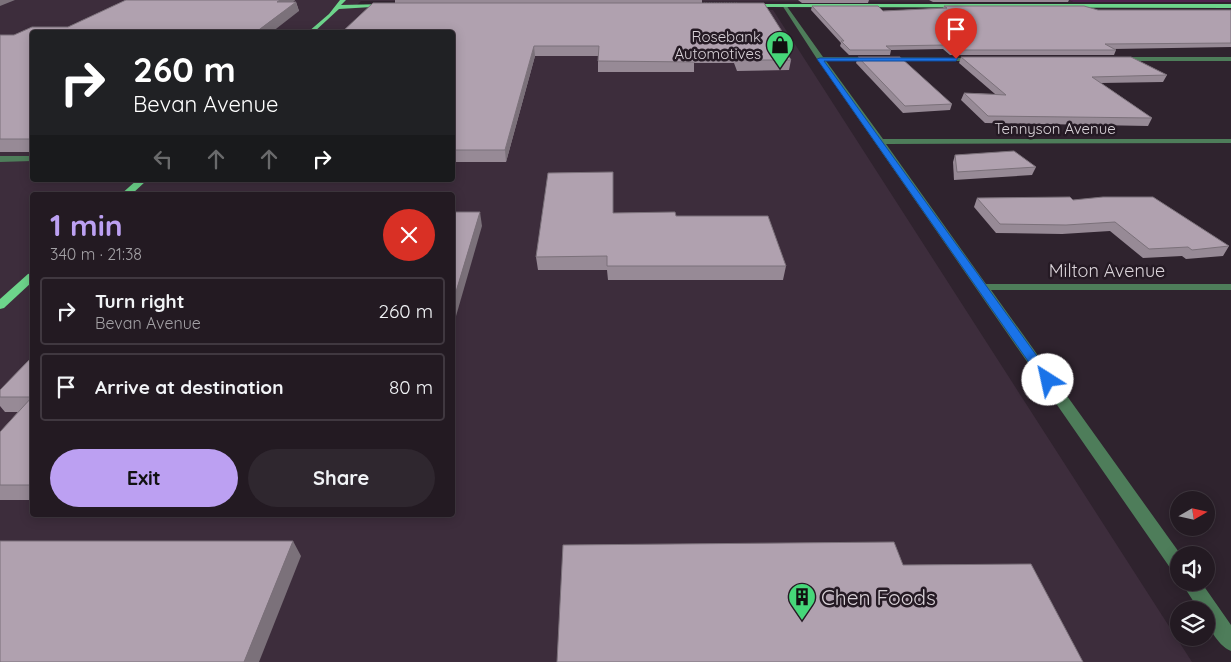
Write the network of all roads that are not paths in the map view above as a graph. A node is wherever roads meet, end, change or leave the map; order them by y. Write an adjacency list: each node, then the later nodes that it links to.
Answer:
1 (343, 0): 2 (main road)
2 (338, 6): 3 (main road); 7 (main road)
3 (389, 6)
4 (739, 6): 5 (main road)
5 (784, 6): 6 (main road); 8 (street)
6 (1231, 6)
7 (312, 30)
8 (820, 59): 9 (street); 13 (street)
9 (986, 59)
10 (1113, 59): 11 (street)
11 (1231, 59)
12 (1231, 141): 13 (street, Tennyson Avenue)
13 (880, 142): 20 (street)
14 (0, 159): 15 (street)
15 (30, 159)
16 (140, 182): 17 (main road)
17 (128, 192)
18 (30, 278): 21 (main road)
19 (1231, 287): 20 (street, Milton Avenue)
20 (983, 288): 22 (street)
21 (0, 305)
22 (1170, 553)
23 (1198, 591): 24 (street)
24 (1224, 621): 25 (street)
25 (1231, 641)

